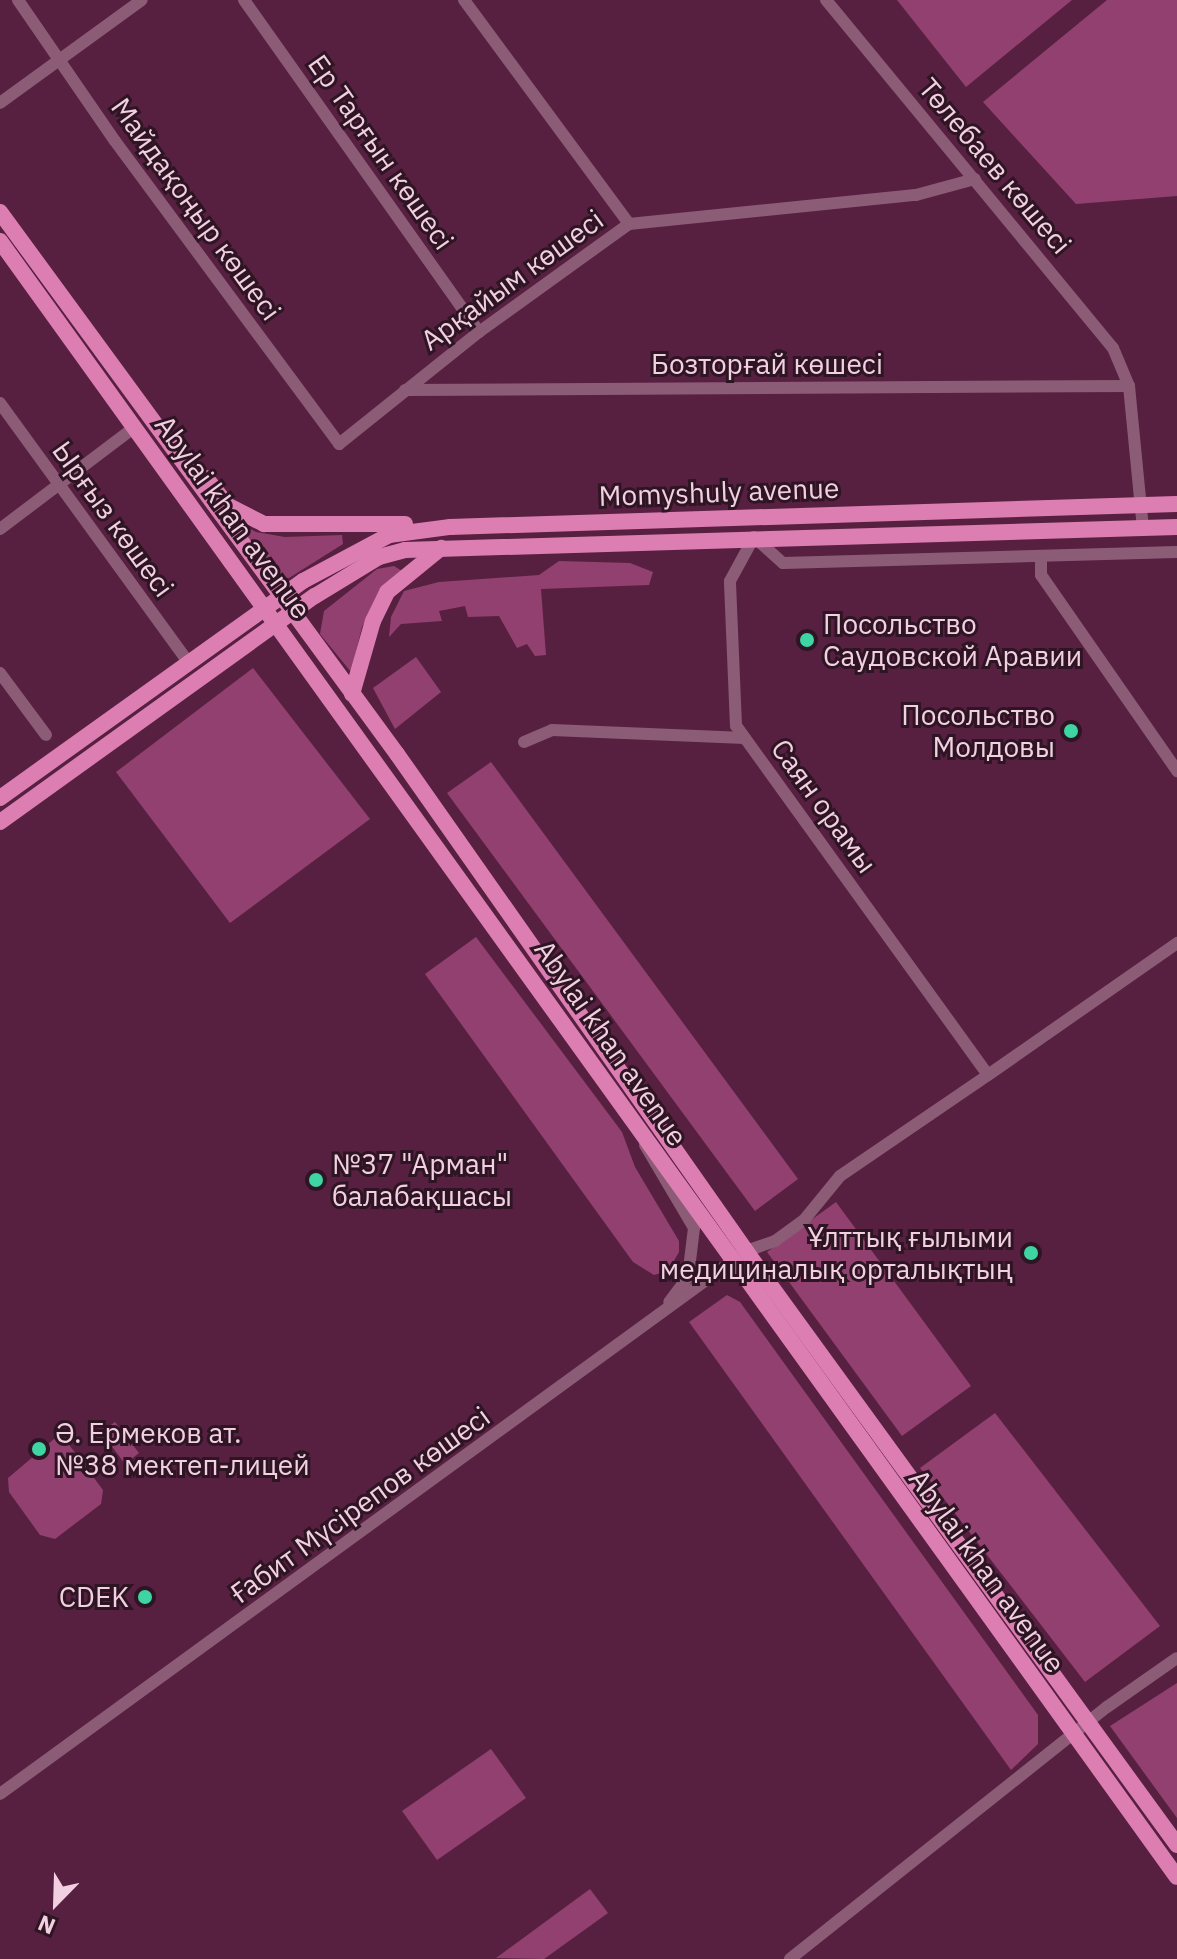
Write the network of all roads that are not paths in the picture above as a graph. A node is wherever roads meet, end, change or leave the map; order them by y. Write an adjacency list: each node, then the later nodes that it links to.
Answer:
1 (18, 0): 6 (street, Майдақоңыр көшесі)
2 (142, 0): 6 (street)
3 (244, 0): 12 (street, Ер Тарғын көшесі)
4 (464, 0): 10 (street)
5 (826, 0): 8 (street, Төлебаев көшесі)
6 (62, 61): 7 (street); 17 (street, Майдақоңыр көшесі)
7 (0, 103)
8 (975, 179): 10 (street, Арқайым көшесі); 13 (street, Төлебаев көшесі)
9 (0, 212): 16 (main road, Abylai khan avenue)
10 (629, 224): 12 (street, Арқайым көшесі)
11 (0, 241): 16 (main road, Abylai khan avenue)
12 (479, 332): 14 (street, Арқайым көшесі)
13 (1129, 386): 14 (street, Бозторғай көшесі); 20 (street, Төлебаев көшесі)
14 (404, 390): 17 (street, Арқайым көшесі)
15 (0, 403): 18 (street, Ырғыз көшесі)
16 (142, 422): 18 (street); 21 (main road); 29 (main road, Abylai khan avenue)
17 (339, 444)
18 (59, 485): 23 (street); 31 (street, Ырғыз көшесі)
19 (1177, 504): 20 (main road, Momyshuly avenue)
20 (1141, 505): 21 (main road, Momyshuly avenue); 24 (street, Төлебаев көшесі)
21 (450, 527): 29 (main road, Momyshuly avenue)
22 (1177, 527): 24 (main road, Momyshuly avenue)
23 (0, 529)
24 (1143, 529): 25 (main road, Momyshuly avenue)
25 (754, 537): 26 (main road, Momyshuly avenue); 28 (street); 35 (street, Саян орамы)
26 (442, 547): 30 (main road, Momyshuly avenue); 33 (main road)
27 (1177, 552): 28 (street)
28 (1041, 556): 37 (street)
29 (273, 602): 30 (main road, Abylai khan avenue); 31 (main road, Momyshuly avenue)
30 (284, 617): 33 (main road, Abylai khan avenue); 39 (main road, Momyshuly avenue); 42 (main road, Abylai khan avenue)
31 (188, 662): 38 (main road, Momyshuly avenue)
32 (0, 673): 34 (street)
33 (352, 694): 43 (main road, Abylai khan avenue)
34 (46, 735)
35 (745, 738): 36 (street); 41 (street, Саян орамы)
36 (524, 742)
37 (1177, 771)
38 (0, 798)
39 (0, 822)
40 (1177, 943): 41 (street, Ғабит Мүсірепов көшесі)
41 (989, 1073): 43 (street, Ғабит Мүсірепов көшесі)
42 (637, 1123): 43 (main road, Abylai khan avenue); 44 (street)
43 (739, 1256): 44 (street, Ғабит Мүсірепов көшесі); 46 (main road, Abylai khan avenue); 47 (main road, Abylai khan avenue)
44 (659, 1314): 48 (street, Ғабит Мүсірепов көшесі)
45 (1177, 1658): 46 (street)
46 (1089, 1722): 47 (street); 49 (main road, Abylai khan avenue)
47 (1074, 1735): 50 (main road, Abylai khan avenue); 51 (street)
48 (0, 1794)
49 (1177, 1845)
50 (1177, 1877)
51 (790, 1959)

